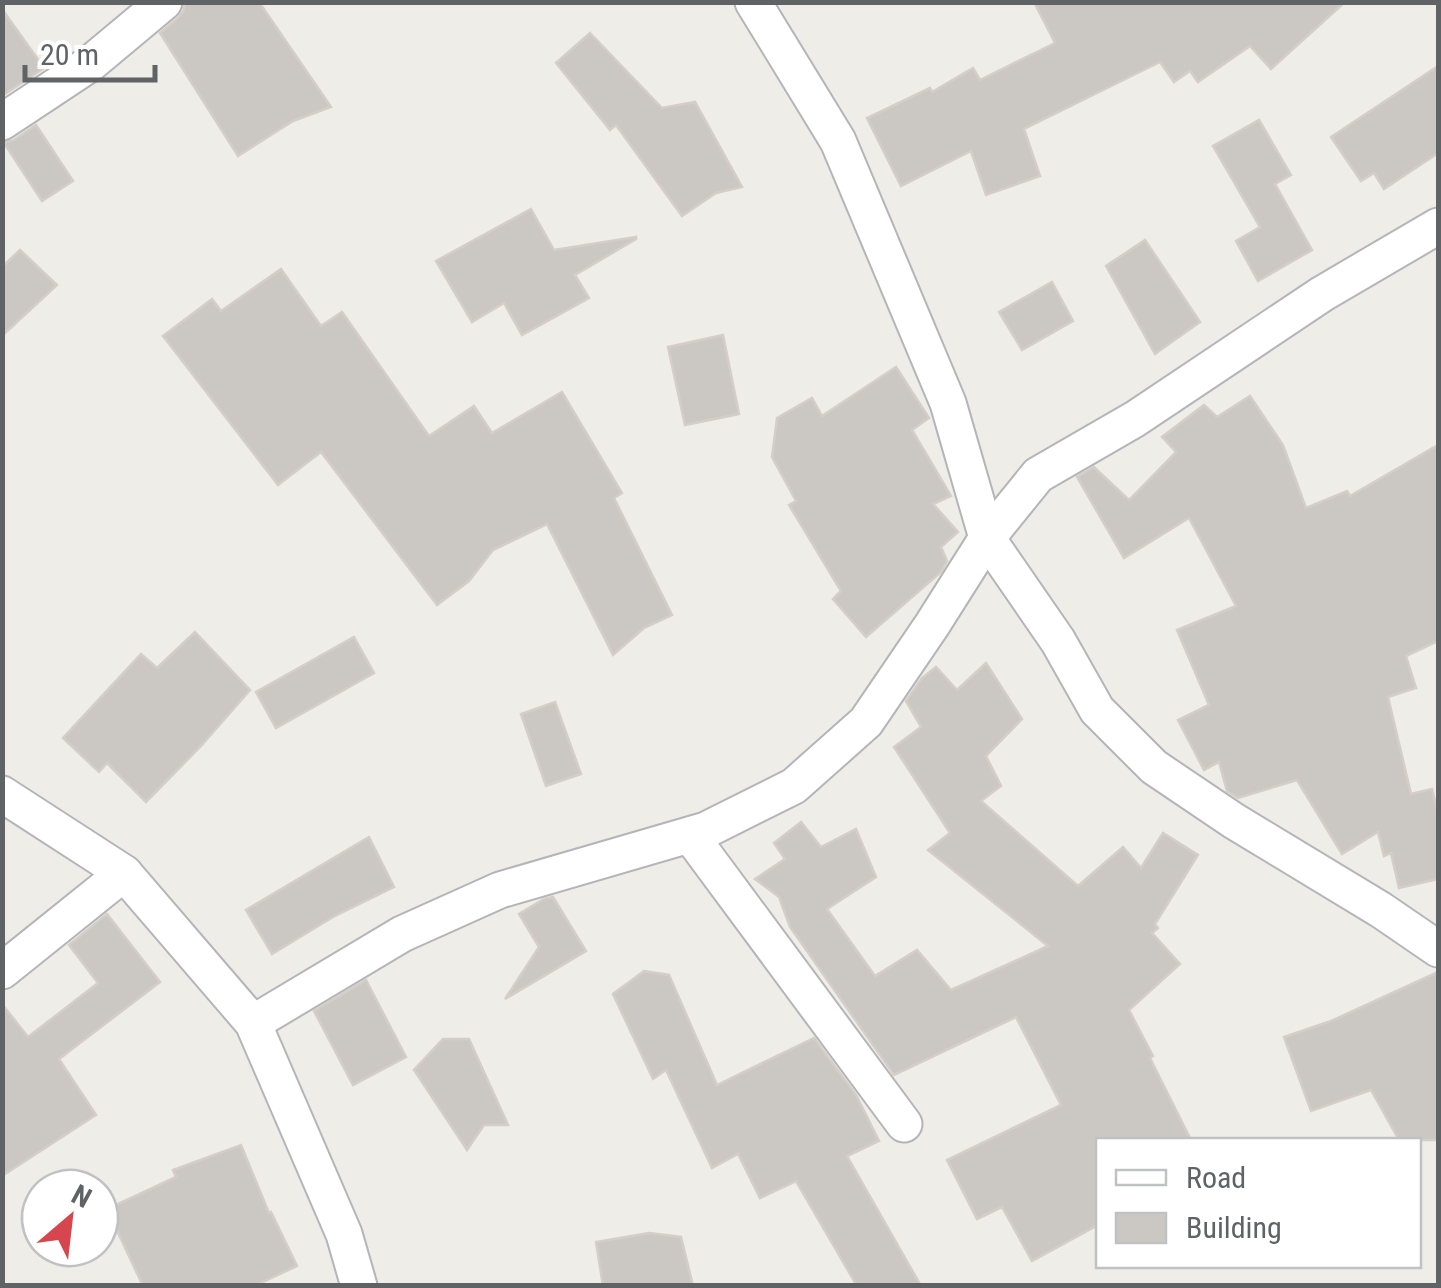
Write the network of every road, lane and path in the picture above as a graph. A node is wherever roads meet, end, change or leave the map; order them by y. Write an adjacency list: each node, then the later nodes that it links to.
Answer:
1 (164, 2): 3 (street)
2 (754, 2): 5 (street)
3 (2, 122)
4 (1438, 226): 5 (street)
5 (987, 538): 7 (street); 9 (street)
6 (2, 794): 8 (street)
7 (690, 835): 11 (street); 12 (street)
8 (124, 873): 10 (street); 11 (street)
9 (1438, 949)
10 (2, 971)
11 (253, 1024): 13 (street)
12 (904, 1124)
13 (359, 1286)

